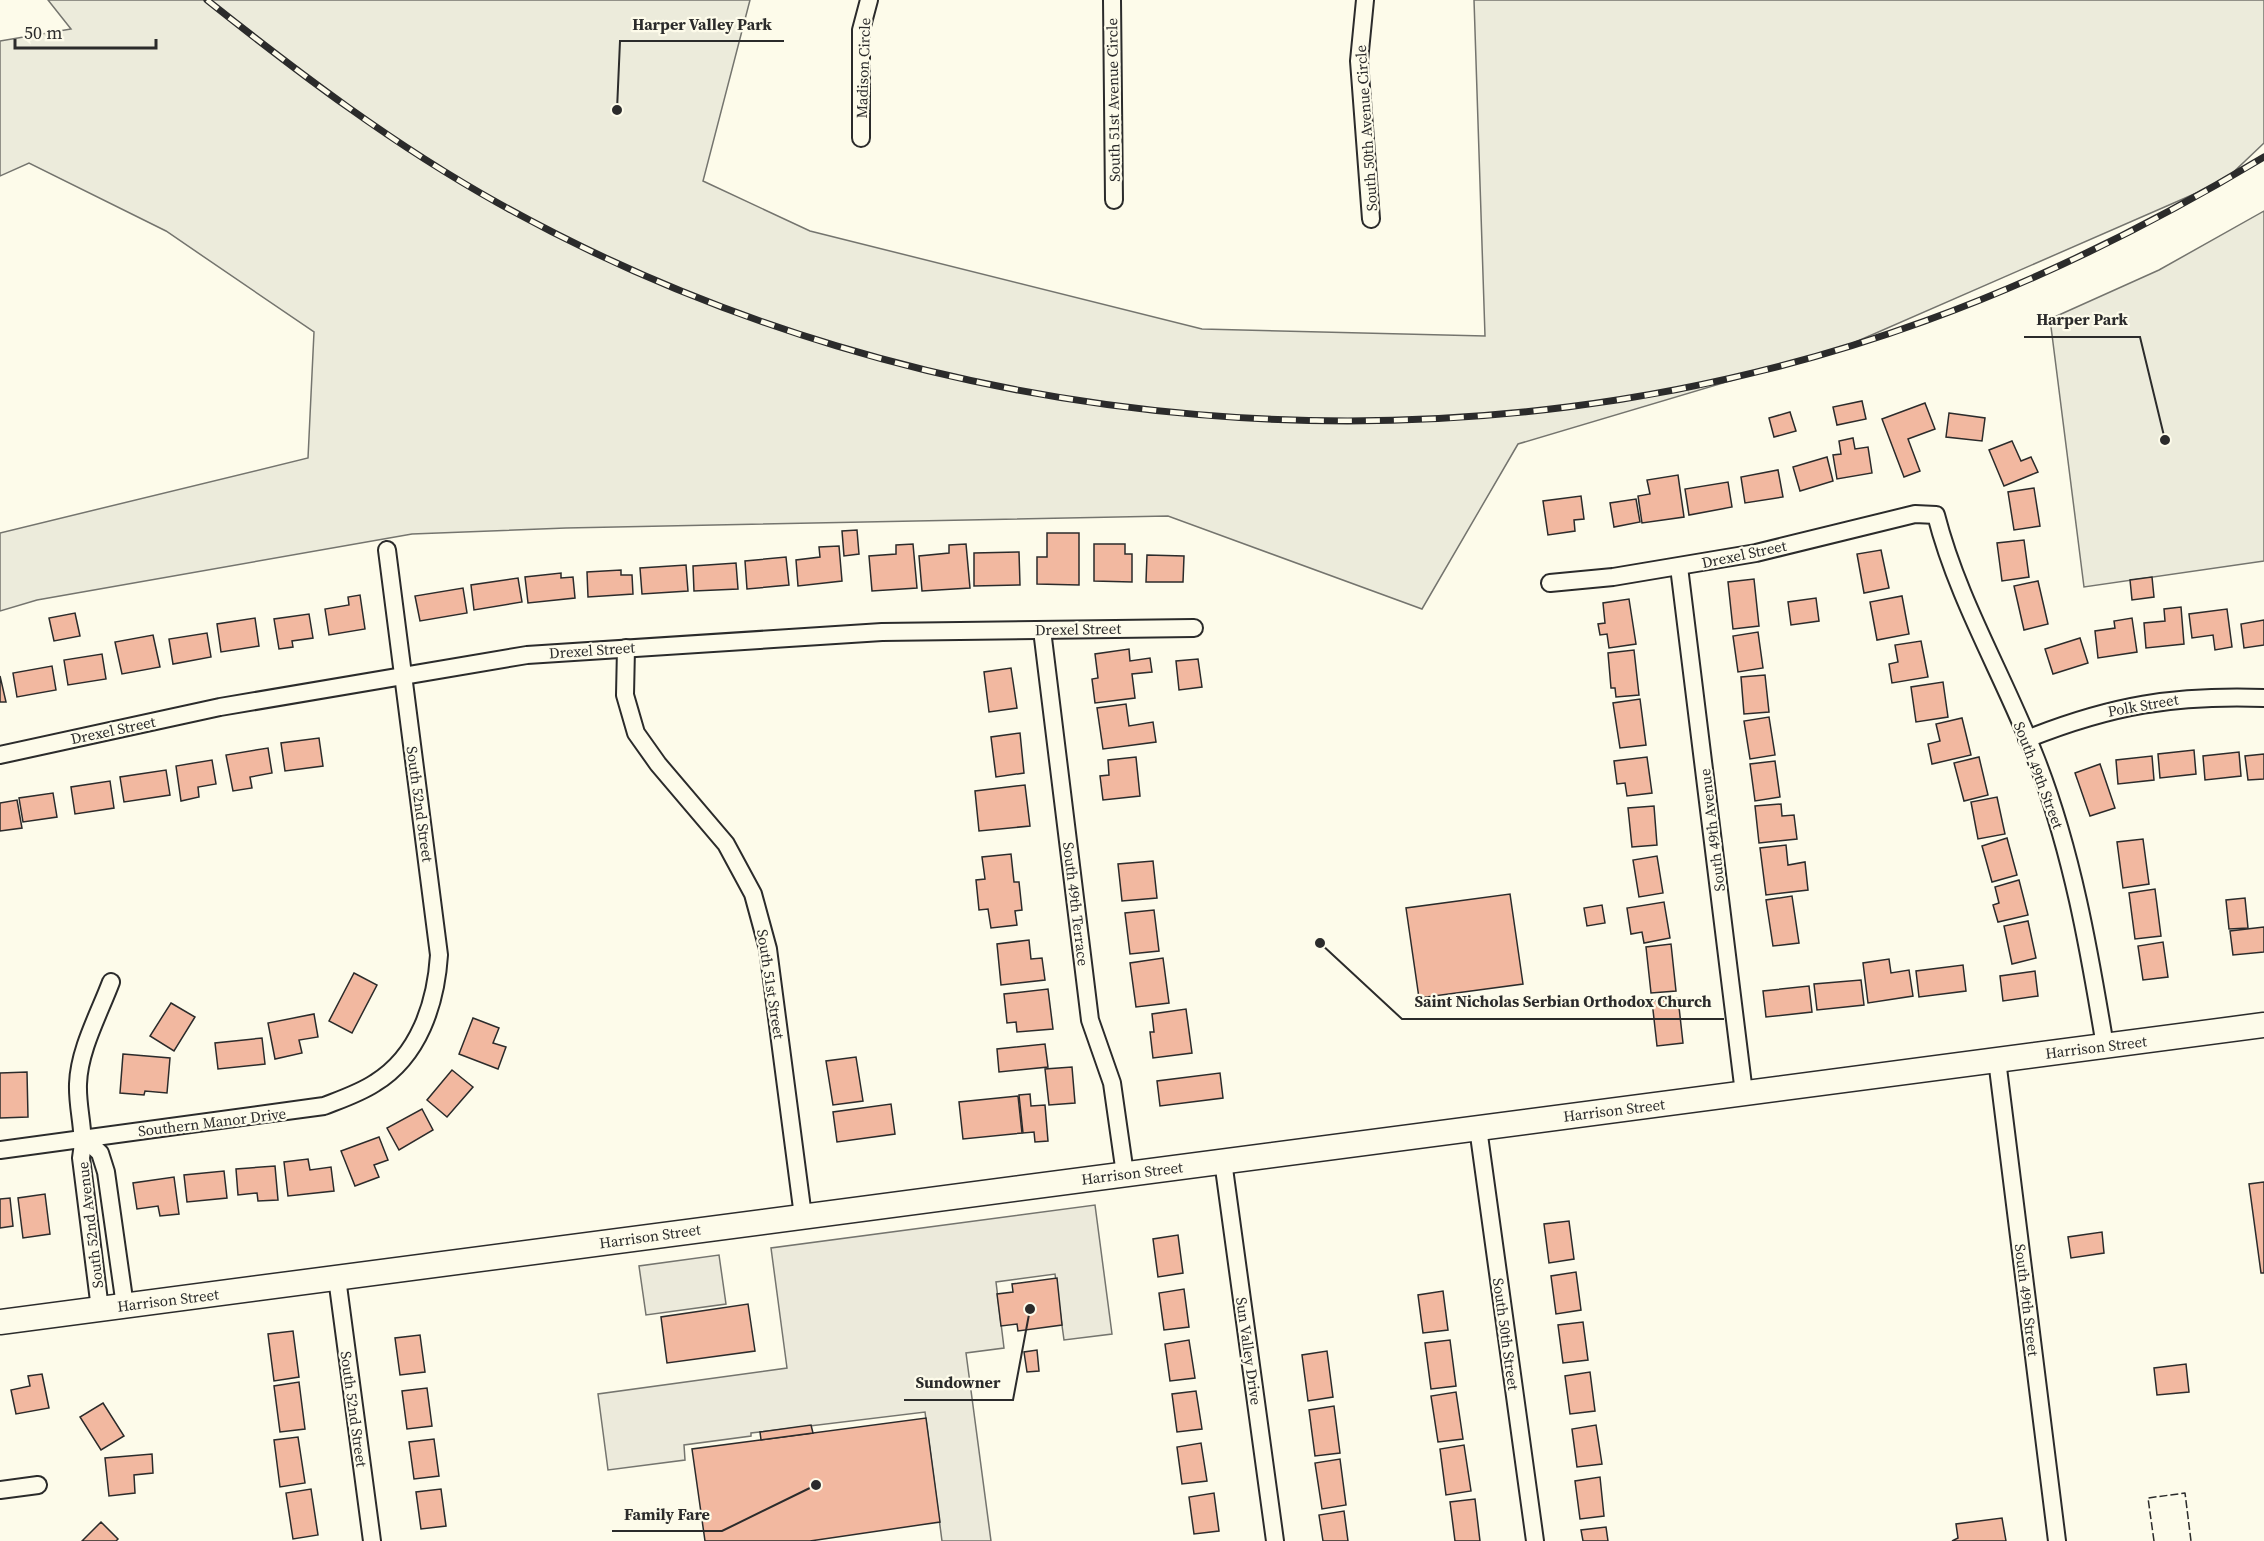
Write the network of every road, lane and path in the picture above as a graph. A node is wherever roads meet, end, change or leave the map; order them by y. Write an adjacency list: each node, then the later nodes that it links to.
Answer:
1 (869, 0): 4 (street, Madison Circle)
2 (1112, 0): 5 (street, South 51st Avenue Circle)
3 (1365, 0): 6 (street, South 50th Avenue Circle)
4 (861, 138)
5 (1114, 200)
6 (1371, 219)
7 (1936, 515): 9 (street, Drexel Street); 16 (street, South 49th Street)
8 (387, 550): 14 (street, South 52nd Street)
9 (1679, 567): 10 (street, Drexel Street); 23 (street, South 49th Avenue)
10 (1550, 583)
11 (1194, 628): 12 (street, Drexel Street)
12 (1042, 630): 13 (street, Drexel Street); 28 (street, South 49th Terrace)
13 (626, 648): 14 (street, Drexel Street); 29 (street, South 51st Street)
14 (403, 675): 17 (street, Drexel Street); 21 (street, South 52nd Street)
15 (2264, 698): 16 (street, Polk Street)
16 (2027, 739): 20 (street, South 49th Street)
17 (0, 755)
18 (111, 982): 25 (street)
19 (2264, 1025): 20 (main road, Harrison Street)
20 (2105, 1046): 22 (main road, Harrison Street)
21 (407, 1052): 25 (street, Southern Manor Drive)
22 (1996, 1060): 23 (main road, Harrison Street); 39 (street, South 49th Street)
23 (1744, 1093): 24 (main road, Harrison Street)
24 (1478, 1128): 27 (main road, Harrison Street); 38 (street, South 50th Street)
25 (84, 1138): 26 (street, Southern Manor Drive); 31 (street, South 52nd Avenue); 32 (street, South 52nd Avenue)
26 (0, 1150)
27 (1223, 1161): 28 (main road, Harrison Street); 37 (street, Sun Valley Drive)
28 (1125, 1174): 29 (main road, Harrison Street)
29 (803, 1216): 30 (main road, Harrison Street)
30 (337, 1278): 31 (main road, Harrison Street); 36 (street, South 52nd Street)
31 (125, 1306): 32 (main road, Harrison Street)
32 (100, 1309): 33 (main road, Harrison Street)
33 (0, 1322)
34 (38, 1485): 35 (street)
35 (0, 1490)
36 (372, 1541)
37 (1275, 1541)
38 (1535, 1541)
39 (2057, 1541)

